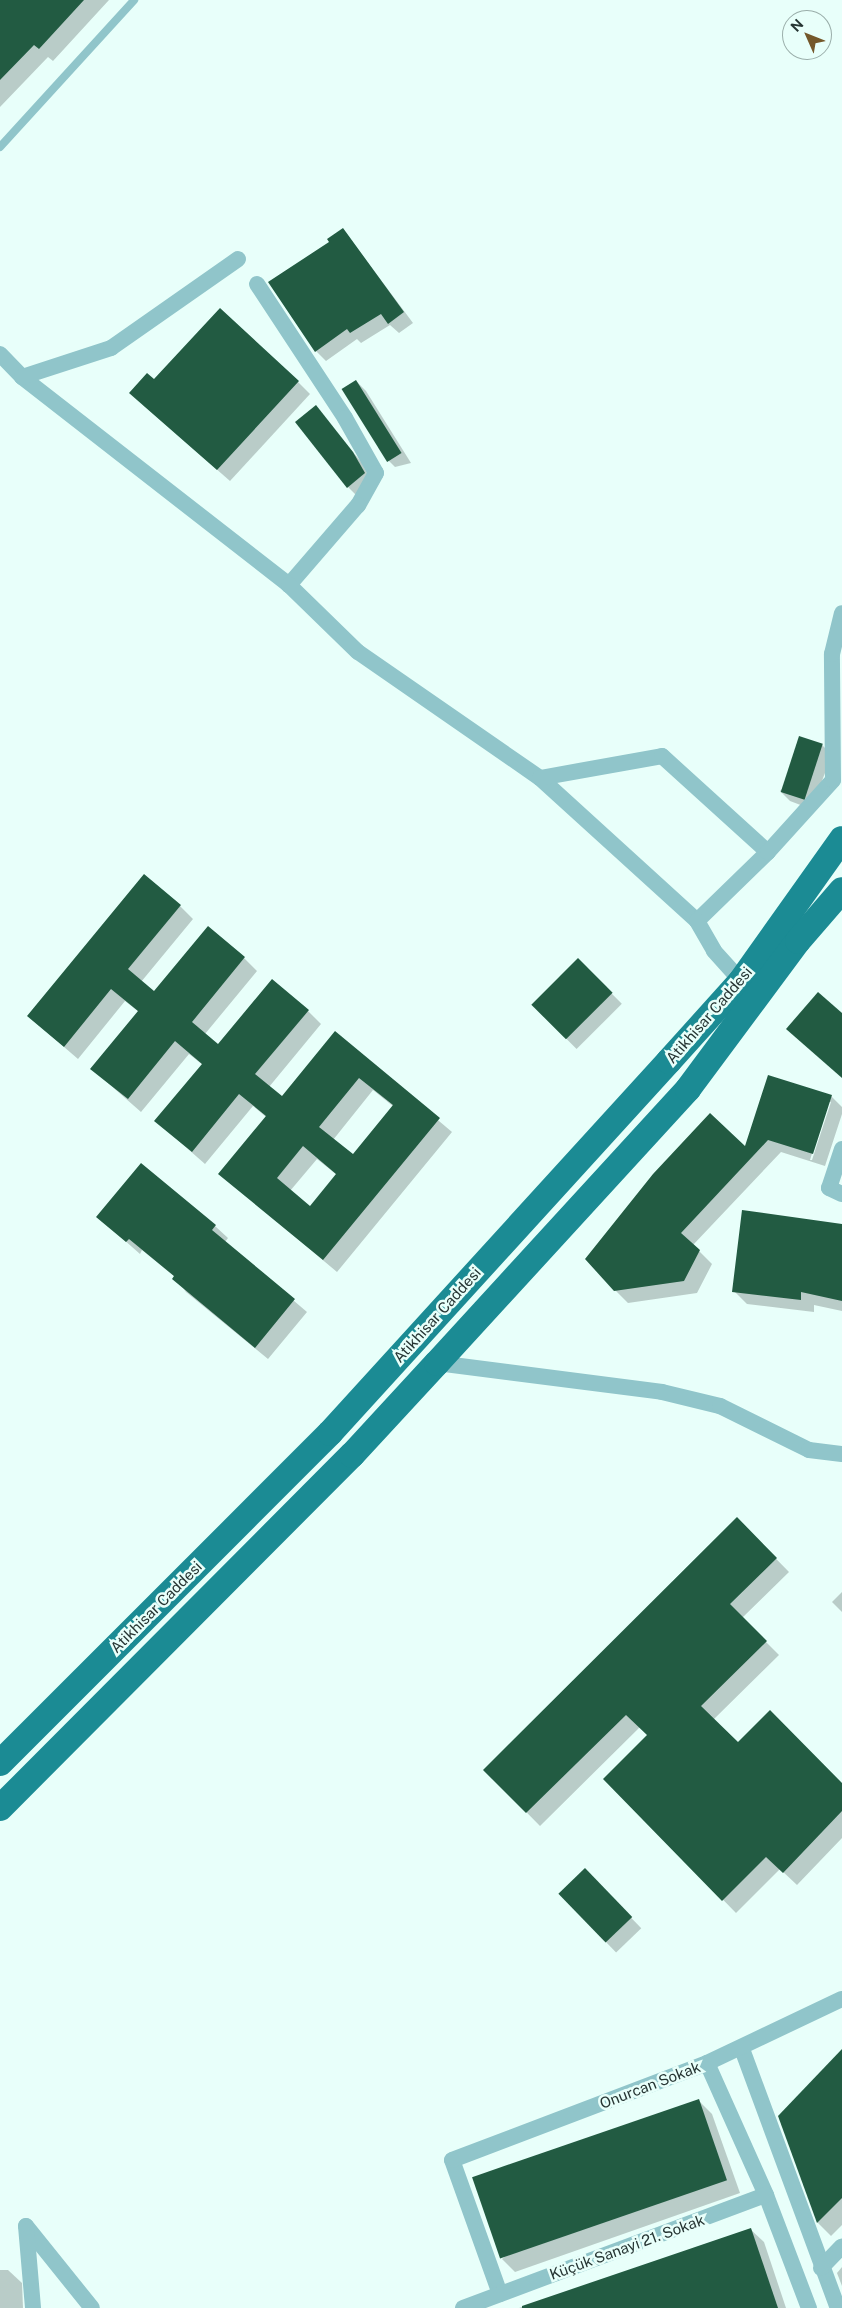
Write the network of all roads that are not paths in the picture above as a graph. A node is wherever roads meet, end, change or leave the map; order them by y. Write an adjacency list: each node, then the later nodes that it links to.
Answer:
1 (134, 0): 2 (lane)
2 (0, 148)
3 (238, 259): 6 (street)
4 (257, 284): 7 (street)
5 (0, 354): 6 (street)
6 (22, 376): 7 (street)
7 (289, 585): 9 (street)
8 (842, 613): 11 (street)
9 (540, 778): 11 (street); 13 (street)
10 (842, 839): 14 (highway, Atikhisar Caddesi)
11 (768, 852): 13 (street)
12 (842, 890): 17 (highway, Atikhisar Caddesi)
13 (697, 921): 14 (street)
14 (741, 981): 16 (highway, Atikhisar Caddesi)
15 (842, 1149): 18 (street)
16 (584, 1154): 17 (highway); 21 (highway, Atikhisar Caddesi)
17 (608, 1174): 19 (highway, Atikhisar Caddesi)
18 (842, 1194)
19 (437, 1363): 20 (street); 22 (highway, Atikhisar Caddesi)
20 (842, 1454)
21 (0, 1763)
22 (0, 1808)
23 (842, 1999): 24 (street, Onurcan Sokak)
24 (742, 2048): 25 (street, Onurcan Sokak); 28 (street)
25 (707, 2063): 26 (street); 29 (street, Onurcan Sokak)
26 (766, 2195): 29 (street, Küçük Sanayi 21. Sokak); 33 (street)
27 (842, 2246): 28 (street)
28 (821, 2268): 34 (street)
29 (494, 2300): 32 (street, Küçük Sanayi 21. Sokak)
30 (33, 2308): 31 (street)
31 (92, 2308)
32 (463, 2308)
33 (809, 2308)
34 (838, 2308)

